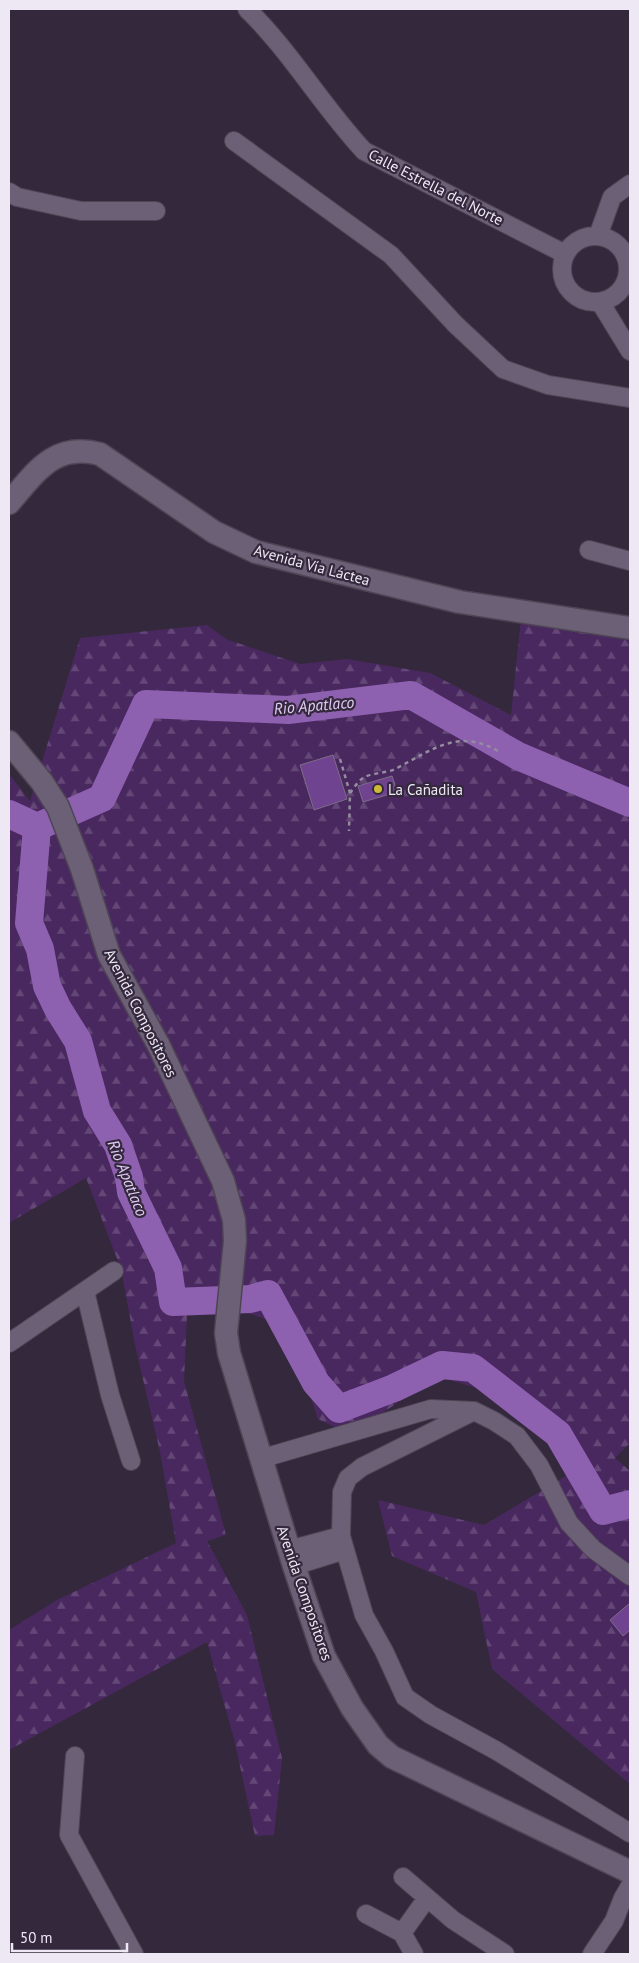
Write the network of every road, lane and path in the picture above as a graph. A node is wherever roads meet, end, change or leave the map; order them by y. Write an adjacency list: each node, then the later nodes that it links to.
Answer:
1 (247, 9): 7 (street, Calle Estrella del Norte)
2 (234, 141): 11 (street)
3 (630, 184): 6 (street)
4 (9, 192): 5 (street)
5 (156, 212)
6 (598, 236): 7 (street); 8 (street)
7 (565, 254): 9 (street)
8 (629, 277): 9 (street)
9 (600, 302): 10 (street)
10 (630, 351)
11 (630, 398)
12 (9, 503): 15 (street, Avenida Vía Láctea)
13 (589, 550): 14 (street)
14 (630, 561)
15 (630, 628)
16 (9, 742): 25 (street, Avenida Compositores)
17 (498, 751): 19 (path)
18 (340, 759): 19 (path)
19 (350, 793): 20 (path)
20 (350, 831)
21 (114, 1271): 22 (street)
22 (85, 1291): 23 (street); 26 (street)
23 (9, 1343)
24 (474, 1411): 25 (street); 27 (street); 29 (street)
25 (260, 1459): 28 (street, Avenida Compositores)
26 (131, 1460)
27 (343, 1543): 28 (street); 31 (street)
28 (291, 1558): 32 (street, Avenida Compositores)
29 (630, 1576)
30 (75, 1756): 40 (street)
31 (630, 1833)
32 (630, 1872)
33 (403, 1877): 35 (street)
34 (630, 1886): 38 (street)
35 (427, 1898): 39 (street); 42 (street)
36 (630, 1909): 38 (street)
37 (366, 1914): 39 (street)
38 (614, 1921): 43 (street)
39 (402, 1933): 41 (street)
40 (134, 1954)
41 (414, 1954)
42 (505, 1954)
43 (592, 1954)

